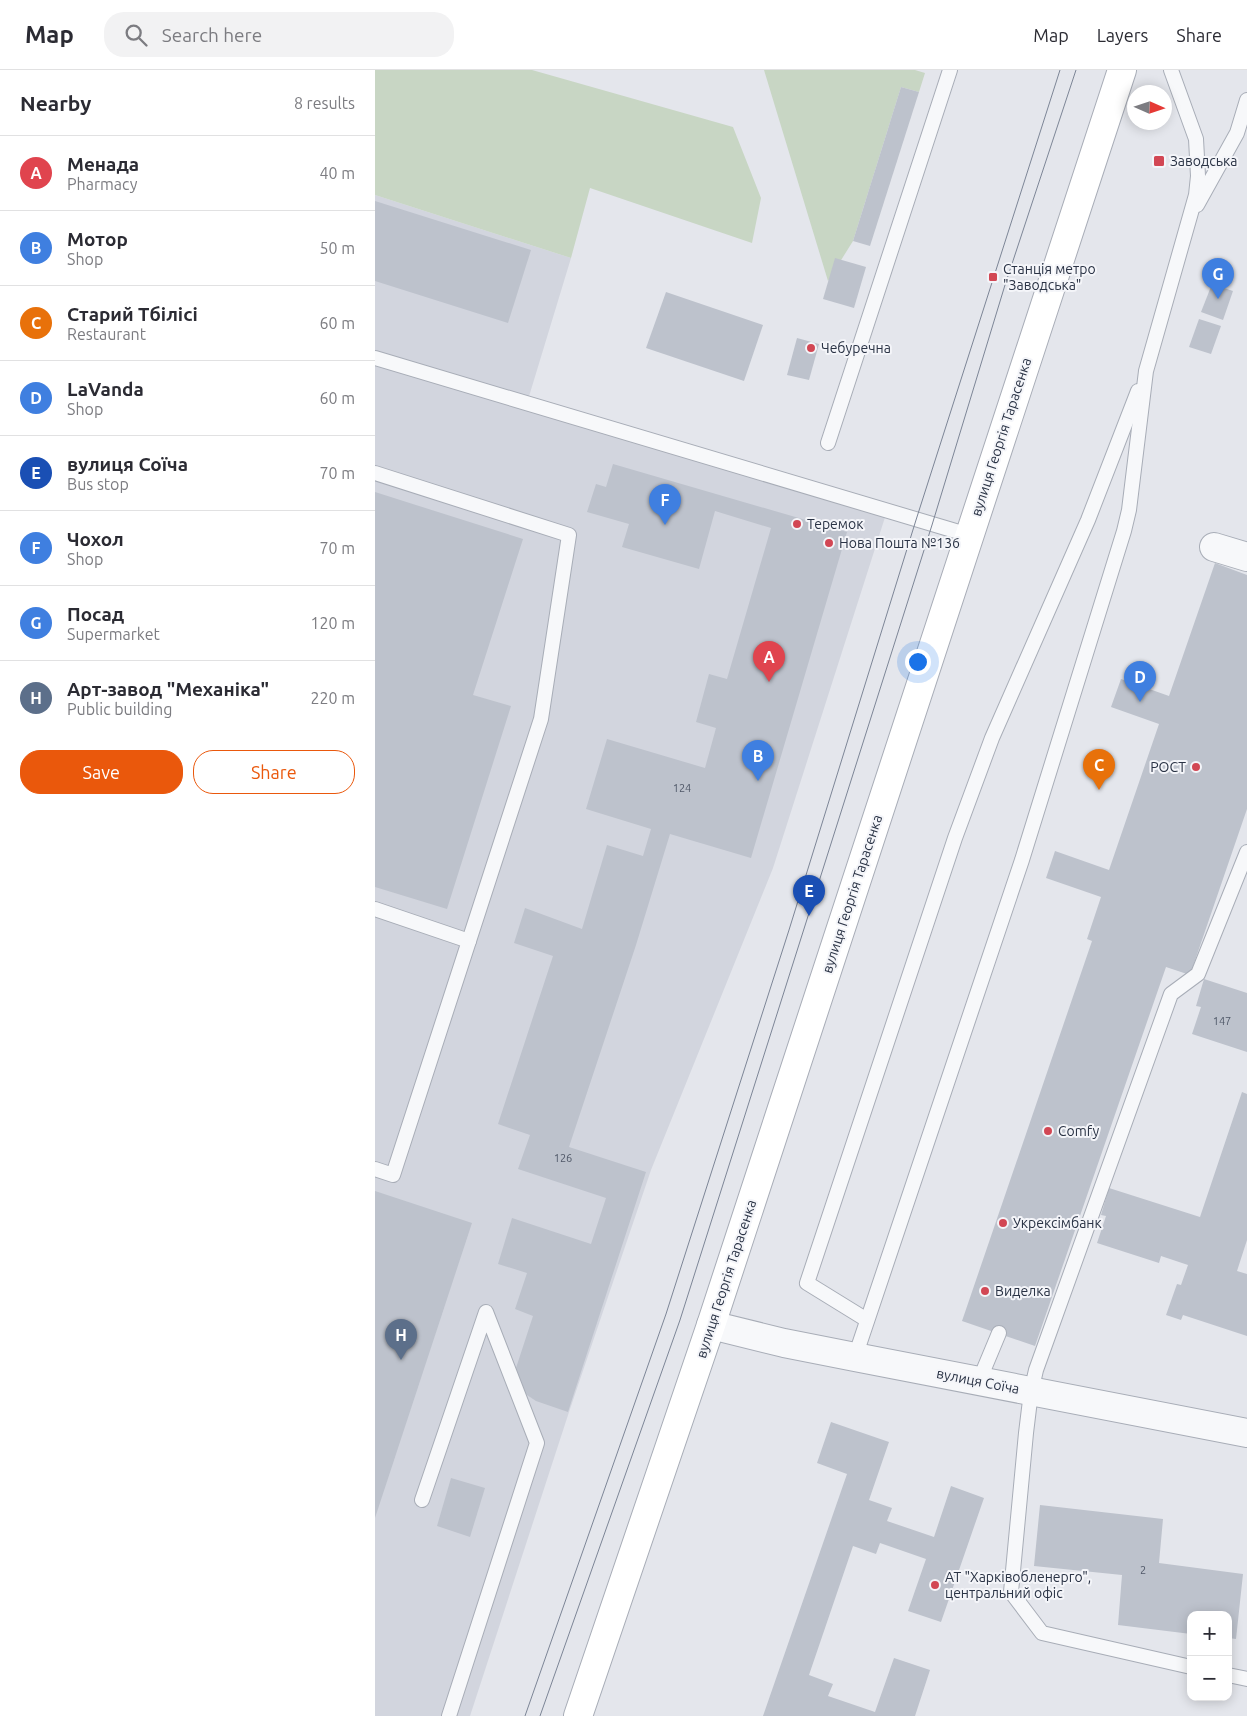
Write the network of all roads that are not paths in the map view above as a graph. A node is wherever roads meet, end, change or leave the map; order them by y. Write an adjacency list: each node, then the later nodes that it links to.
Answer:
1 (950, 70): 8 (lane)
2 (1122, 70): 10 (main road, вулиця Георгія Тарасенка)
3 (1171, 70): 5 (lane)
4 (1247, 100): 5 (lane)
5 (1191, 217): 7 (lane)
6 (375, 358): 10 (lane)
7 (1146, 371): 17 (lane); 17 (lane)
8 (828, 443)
9 (375, 473): 15 (lane)
10 (969, 536): 18 (main road, вулиця Георгія Тарасенка)
11 (1214, 546): 12 (street)
12 (1247, 557)
13 (1247, 852): 22 (lane)
14 (375, 909): 15 (lane)
15 (469, 941): 16 (lane)
16 (375, 1169)
17 (867, 1320): 20 (lane)
18 (711, 1324): 20 (street, вулиця Соїча); 29 (main road, вулиця Георгія Тарасенка)
19 (999, 1333): 21 (lane)
20 (855, 1357): 21 (street, вулиця Соїча)
21 (979, 1381): 22 (street, вулиця Соїча)
22 (1031, 1392): 23 (street, вулиця Соїча); 25 (lane)
23 (1247, 1433)
24 (422, 1500): 28 (lane)
25 (1187, 1665)
26 (1232, 1676): 27 (lane)
27 (1247, 1679)
28 (449, 1716)
29 (578, 1716)

